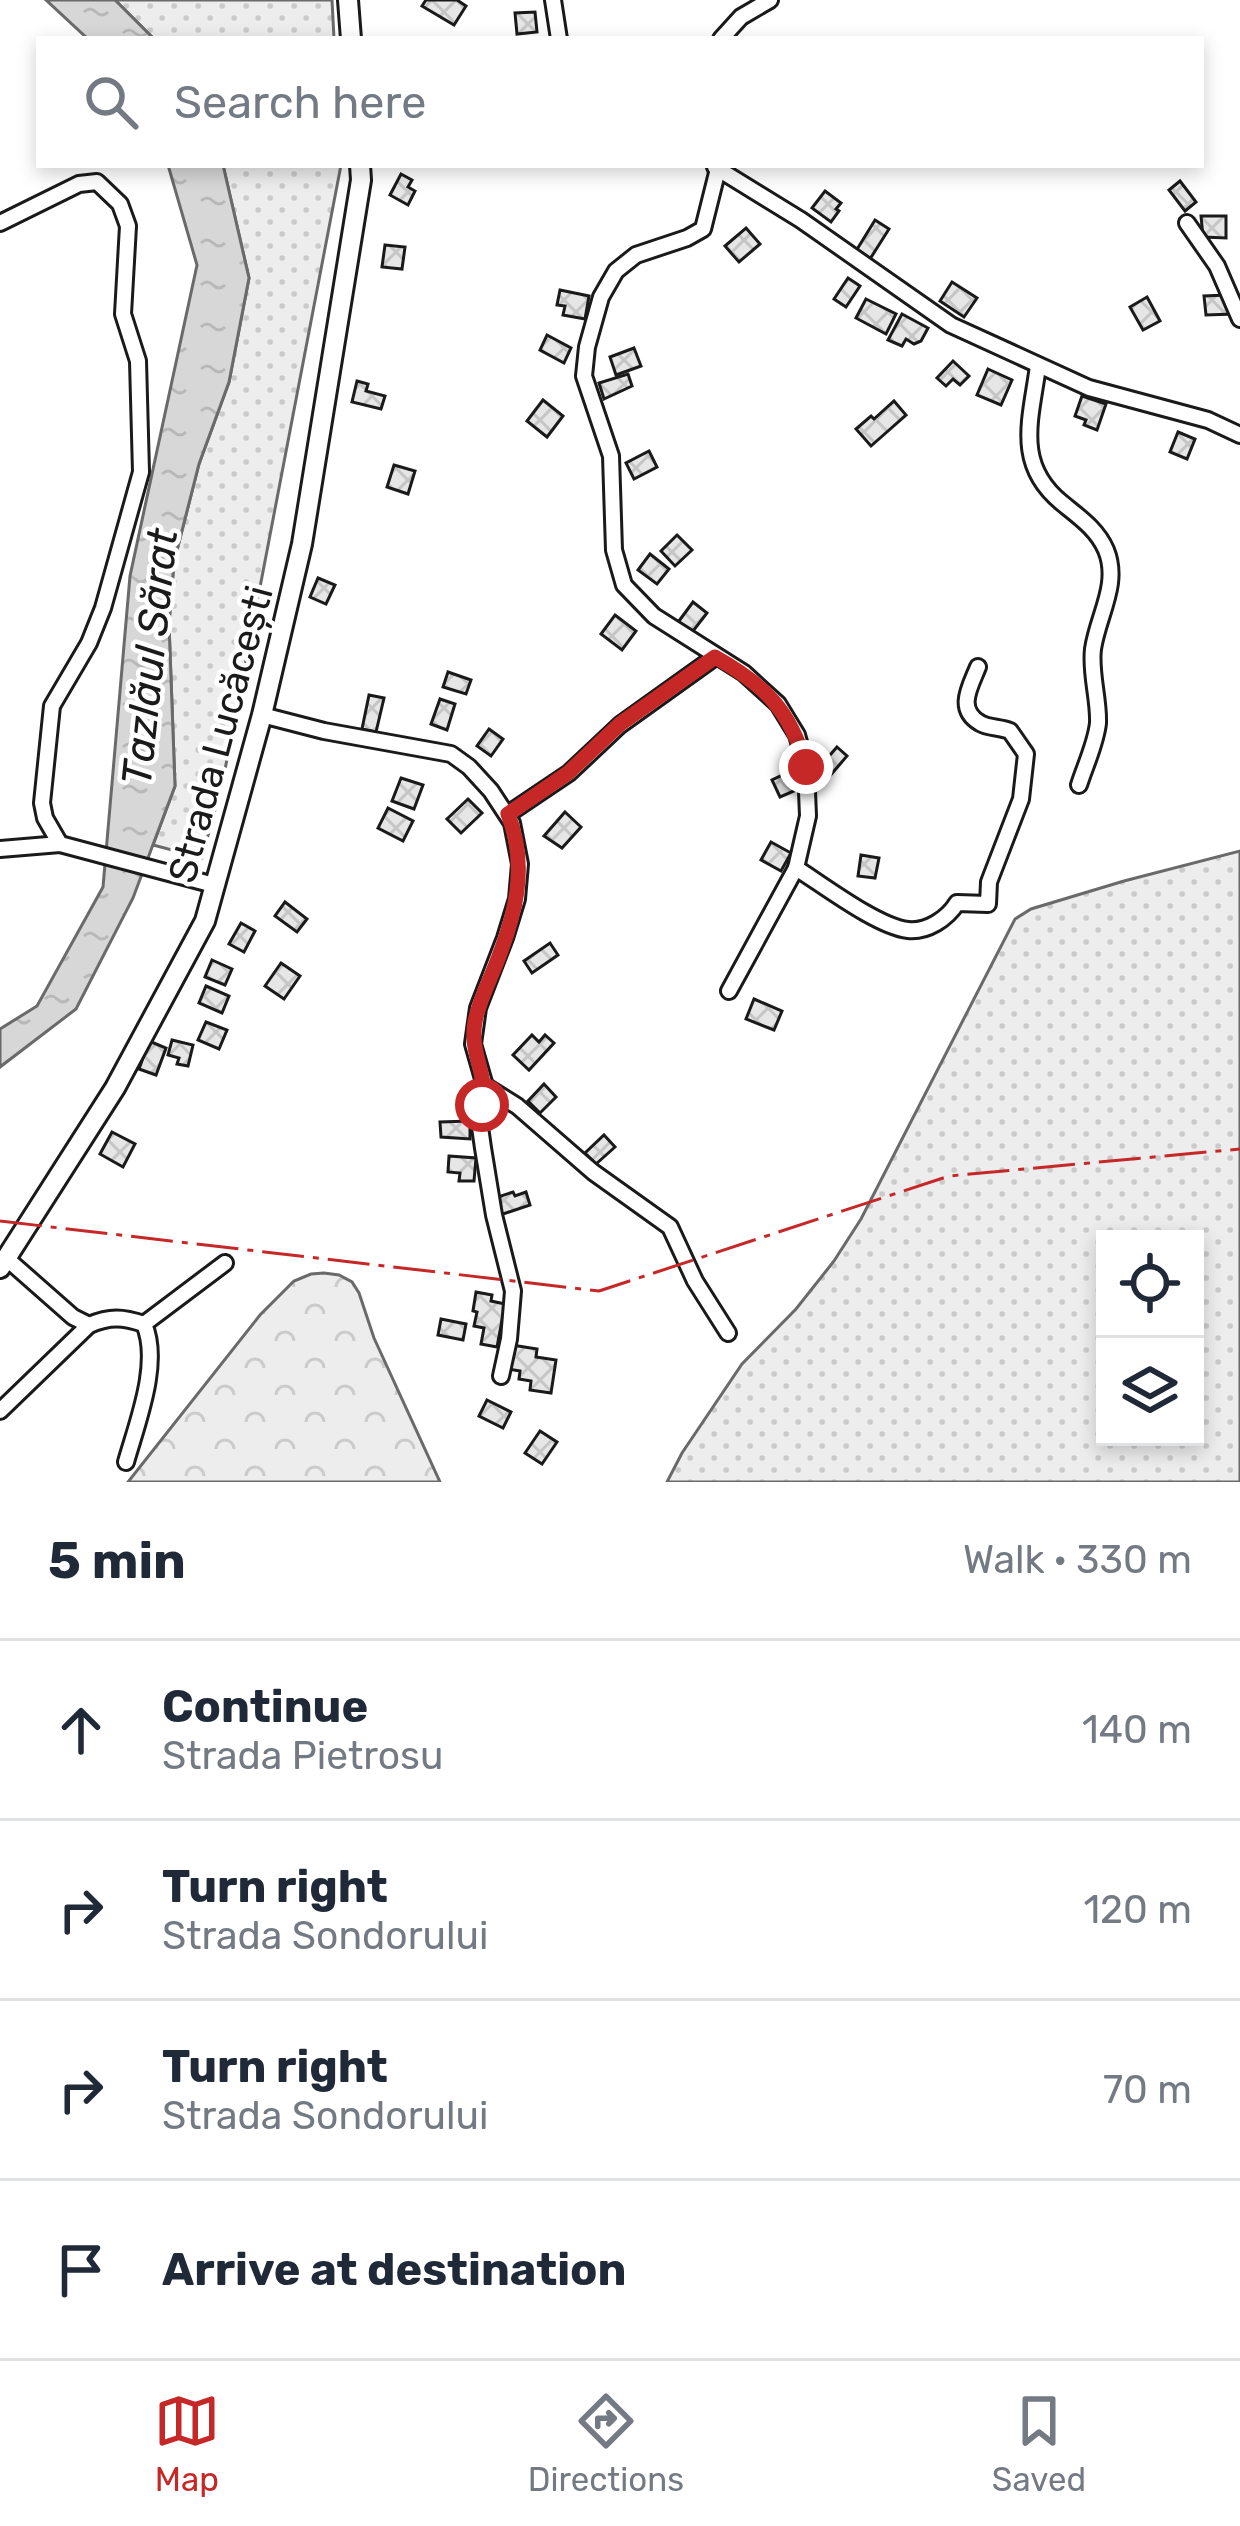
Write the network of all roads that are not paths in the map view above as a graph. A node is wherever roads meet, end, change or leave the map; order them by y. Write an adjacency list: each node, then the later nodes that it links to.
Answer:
1 (348, 0): 4 (main road)
2 (554, 0): 5 (street)
3 (770, 0): 6 (street)
4 (351, 36)
5 (559, 36)
6 (724, 36)
7 (360, 168): 17 (main road, Strada Lucăcești)
8 (714, 168): 15 (street)
9 (716, 168): 13 (street)
10 (0, 223): 20 (street)
11 (1187, 223): 12 (street)
12 (1240, 319)
13 (1038, 366): 14 (street); 18 (street)
14 (1240, 435)
15 (715, 657): 19 (street); 22 (street)
16 (978, 668): 22 (street)
17 (262, 715): 19 (street); 23 (main road, Strada Lucăcești)
18 (1078, 785)
19 (508, 814): 25 (street)
20 (60, 844): 21 (street); 23 (street)
21 (0, 849)
22 (796, 868): 24 (street)
23 (214, 885): 26 (main road, Strada Lucăcești)
24 (729, 991)
25 (485, 1086): 30 (street); 31 (street)
26 (3, 1263): 29 (street)
27 (226, 1263): 28 (street)
28 (144, 1324): 29 (street); 33 (street)
29 (89, 1325): 32 (street)
30 (728, 1334)
31 (501, 1376)
32 (0, 1411)
33 (126, 1462)

